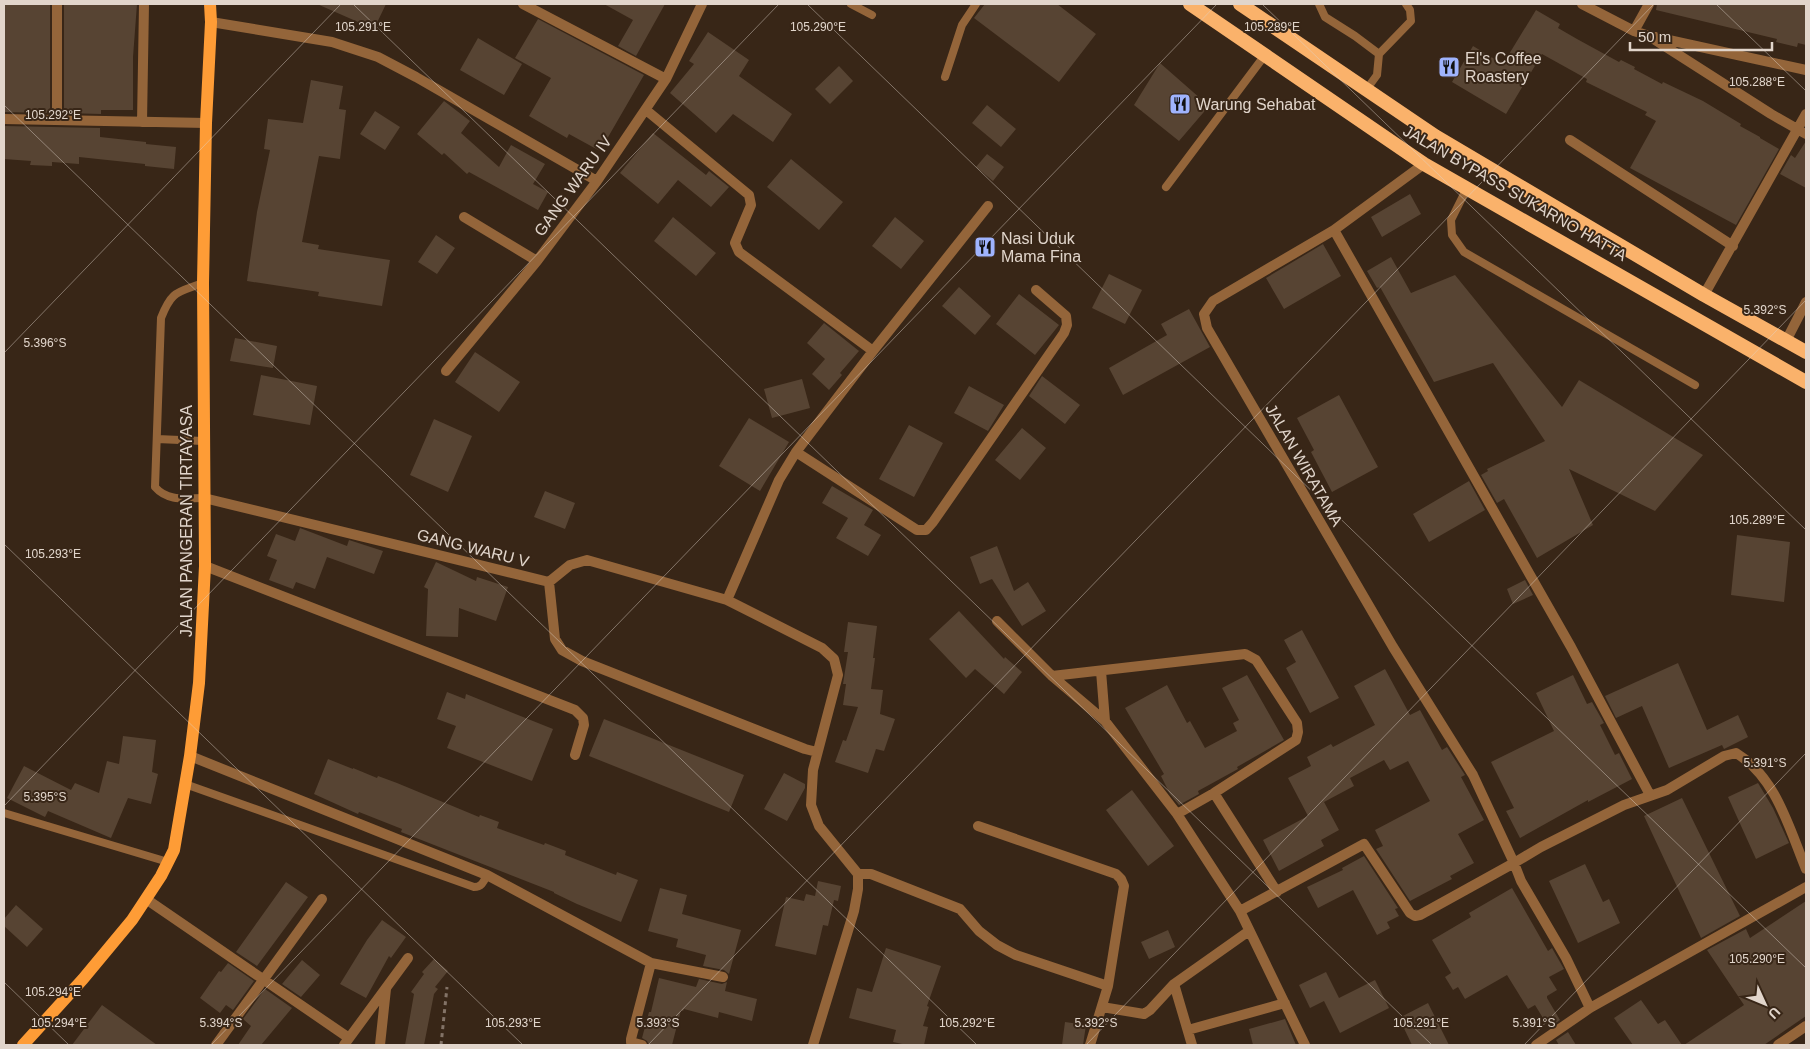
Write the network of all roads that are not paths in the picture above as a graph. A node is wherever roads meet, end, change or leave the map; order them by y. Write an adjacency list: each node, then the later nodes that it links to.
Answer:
1 (57, 4): 28 (street)
2 (144, 4): 29 (street)
3 (210, 4): 16 (main road, JALAN PANGERAN TIRTAYASA)
4 (523, 4): 23 (street)
5 (702, 4): 23 (street, GANG WARU IV)
6 (851, 4): 15 (lane)
7 (976, 4): 22 (lane)
8 (1190, 4): 14 (highway, JALAN BYPASS SUKARNO HATTA)
9 (1240, 4): 24 (highway, JALAN BYPASS SUKARNO HATTA)
10 (1319, 4): 19 (lane)
11 (1406, 4): 19 (lane)
12 (1582, 4): 17 (street)
13 (1649, 4): 17 (street)
14 (1210, 9): 20 (highway, JALAN BYPASS SUKARNO HATTA)
15 (872, 15)
16 (211, 22): 30 (main road, JALAN PANGERAN TIRTAYASA); 35 (street)
17 (1634, 31): 18 (street)
18 (1649, 36): 21 (street); 31 (street)
19 (1379, 54): 24 (lane)
20 (1265, 55): 34 (highway, JALAN BYPASS SUKARNO HATTA); 36 (lane)
21 (1806, 70)
22 (945, 77)
23 (666, 79): 25 (street, GANG WARU IV)
24 (1366, 90): 45 (highway, JALAN BYPASS SUKARNO HATTA)
25 (646, 110): 35 (street, GANG WARU IV); 48 (street)
26 (1806, 114): 31 (street)
27 (4, 118): 28 (street)
28 (57, 120): 29 (street)
29 (142, 122): 30 (street)
30 (206, 123): 43 (main road, JALAN PANGERAN TIRTAYASA)
31 (1797, 128): 32 (street); 41 (street)
32 (1806, 134)
33 (1570, 140): 41 (street)
34 (1424, 164): 37 (highway, JALAN BYPASS SUKARNO HATTA); 40 (street, JALAN WIRATAMA)
35 (597, 181): 42 (street, GANG WARU IV)
36 (1166, 187)
37 (1468, 188): 51 (highway, JALAN BYPASS SUKARNO HATTA); 52 (lane)
38 (988, 206): 48 (street)
39 (464, 217): 42 (street)
40 (1334, 230): 69 (street); 74 (street, JALAN WIRATAMA)
41 (1733, 246): 45 (street)
42 (537, 261): 50 (street, GANG WARU IV)
43 (203, 283): 53 (lane); 54 (main road, JALAN PANGERAN TIRTAYASA)
44 (1036, 290): 55 (street)
45 (1704, 295): 47 (highway, JALAN BYPASS SUKARNO HATTA)
46 (1806, 302): 47 (street)
47 (1786, 341): 49 (highway, JALAN BYPASS SUKARNO HATTA)
48 (873, 351): 55 (street)
49 (1806, 352)
50 (446, 371)
51 (1806, 382)
52 (1695, 385)
53 (157, 439): 54 (lane); 56 (lane)
54 (203, 441): 56 (main road, JALAN PANGERAN TIRTAYASA)
55 (796, 452): 59 (street)
56 (204, 498): 57 (main road, JALAN PANGERAN TIRTAYASA); 58 (street, GANG WARU V)
57 (205, 566): 65 (street); 66 (main road, JALAN PANGERAN TIRTAYASA)
58 (549, 582): 59 (street); 64 (street)
59 (727, 600): 64 (street)
60 (997, 621): 62 (street)
61 (1101, 670): 62 (street); 63 (street); 68 (street)
62 (1052, 676): 63 (street)
63 (1106, 721): 71 (street)
64 (817, 752): 77 (street)
65 (575, 755)
66 (190, 756): 67 (main road, JALAN PANGERAN TIRTAYASA); 76 (street)
67 (185, 784): 73 (main road, JALAN PANGERAN TIRTAYASA); 76 (lane)
68 (1214, 793): 71 (street); 79 (street)
69 (1650, 795): 74 (street); 75 (street)
70 (4, 813): 73 (lane)
71 (1177, 814): 82 (street)
72 (978, 826): 89 (street)
73 (168, 862): 80 (main road, JALAN PANGERAN TIRTAYASA)
74 (1514, 863): 79 (street); 93 (street, JALAN WIRATAMA)
75 (1806, 869)
76 (487, 874): 85 (street)
77 (858, 874): 89 (street); 101 (street)
78 (1806, 887): 93 (street)
79 (1278, 892): 82 (street)
80 (146, 899): 87 (street); 97 (main road, JALAN PANGERAN TIRTAYASA)
81 (322, 899): 87 (street)
82 (1240, 911): 83 (street)
83 (1249, 931): 88 (street); 91 (street)
84 (408, 958): 90 (street)
85 (651, 963): 86 (street); 100 (street)
86 (723, 977)
87 (263, 978): 96 (street); 98 (street)
88 (1174, 984): 92 (street); 95 (street)
89 (1108, 986): 92 (street)
90 (386, 988): 96 (street); 99 (street)
91 (1285, 1003): 95 (street); 104 (street)
92 (1102, 1007): 102 (street)
93 (1590, 1008): 105 (street)
94 (1806, 1026): 106 (street)
95 (1188, 1030): 103 (street)
96 (346, 1042)
97 (24, 1045)
98 (216, 1045)
99 (380, 1045)
100 (642, 1045)
101 (812, 1045)
102 (1090, 1045)
103 (1192, 1045)
104 (1306, 1045)
105 (1537, 1045)
106 (1778, 1045)

